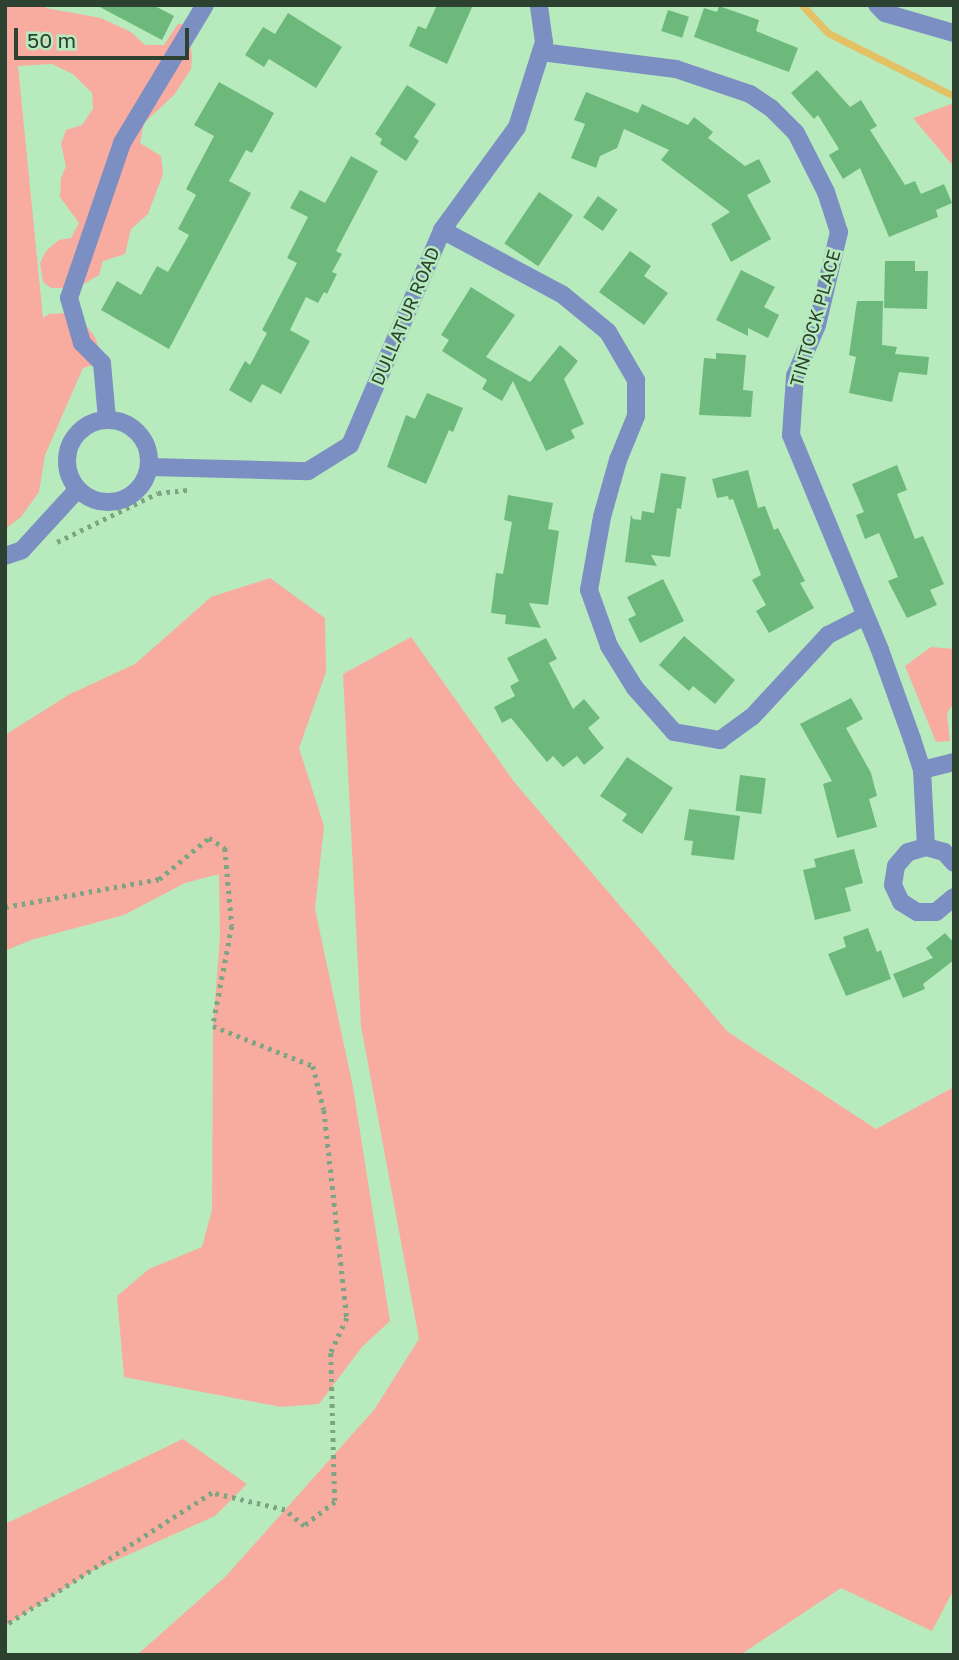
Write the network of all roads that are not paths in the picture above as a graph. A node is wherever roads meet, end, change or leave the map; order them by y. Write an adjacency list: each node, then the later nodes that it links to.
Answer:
1 (205, 5): 7 (street)
2 (540, 5): 5 (street, DULLATUR ROAD)
3 (877, 5): 4 (street)
4 (954, 33)
5 (541, 52): 6 (street, DULLATUR ROAD); 11 (street, TINTOCK PLACE)
6 (442, 229): 8 (street, DULLATUR ROAD); 11 (street)
7 (107, 419): 8 (street); 9 (street)
8 (150, 467): 9 (street)
9 (77, 489): 10 (street)
10 (5, 556)
11 (863, 617): 13 (street, TINTOCK PLACE)
12 (954, 762): 13 (street)
13 (922, 770): 14 (street, TINTOCK PLACE)
14 (926, 847): 15 (street); 16 (street)
15 (954, 863)
16 (954, 897)

